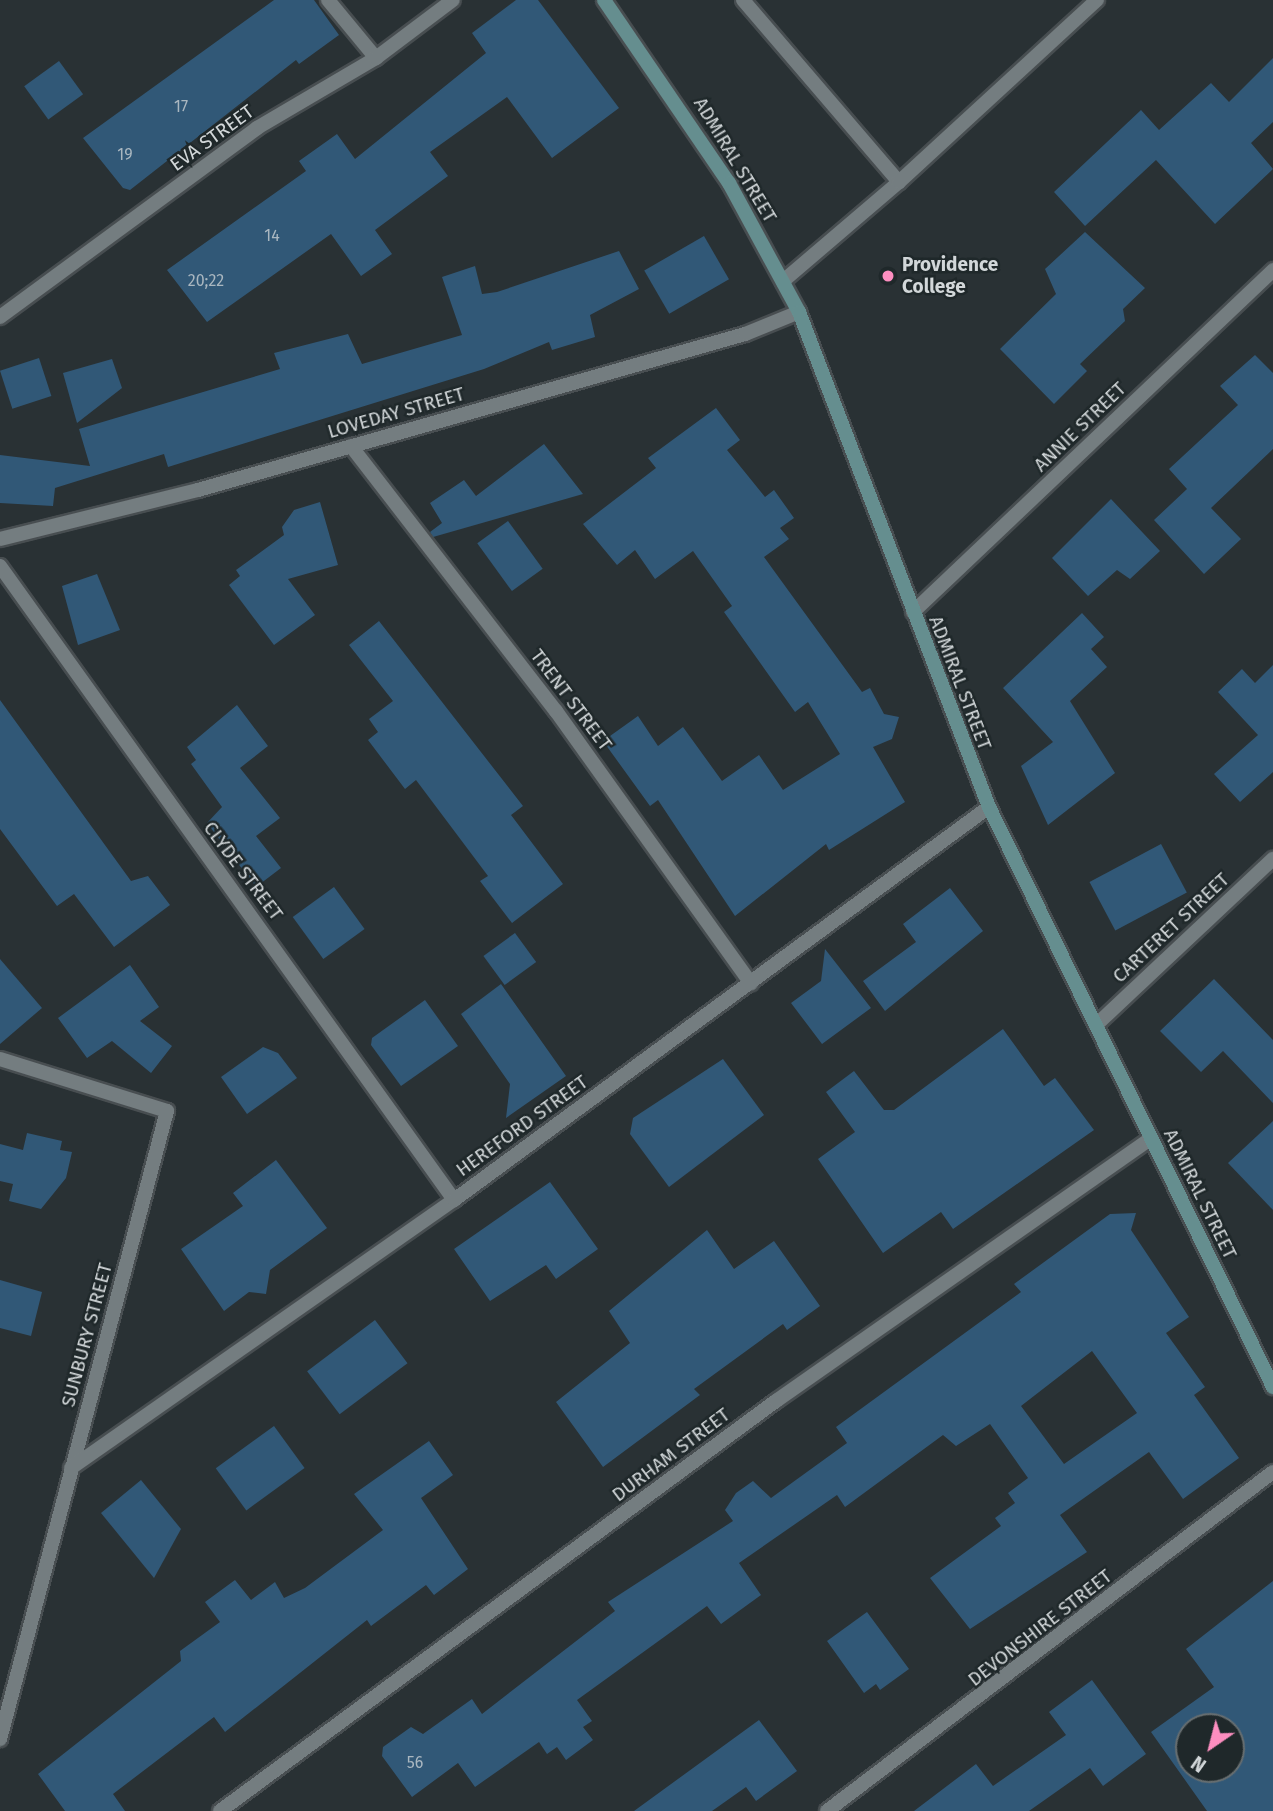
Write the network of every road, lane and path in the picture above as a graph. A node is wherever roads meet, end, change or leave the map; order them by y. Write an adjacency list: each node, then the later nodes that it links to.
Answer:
1 (328, 0): 6 (street)
2 (453, 0): 6 (street, EVA STREET)
3 (604, 0): 9 (main road, ADMIRAL STREET)
4 (743, 0): 7 (street)
5 (1097, 0): 7 (street)
6 (376, 58): 11 (street, EVA STREET)
7 (899, 182): 9 (street)
8 (1273, 270): 15 (street, ANNIE STREET)
9 (783, 281): 10 (main road, ADMIRAL STREET)
10 (799, 312): 12 (street, LOVEDAY STREET); 15 (main road, ADMIRAL STREET)
11 (0, 317)
12 (351, 446): 13 (street, LOVEDAY STREET); 18 (street, TRENT STREET)
13 (0, 540)
14 (0, 566): 22 (street, CLYDE STREET)
15 (913, 612): 16 (main road, ADMIRAL STREET)
16 (989, 807): 18 (street, HEREFORD STREET); 19 (main road, ADMIRAL STREET)
17 (1273, 859): 19 (street, CARTERET STREET)
18 (751, 983): 22 (street, HEREFORD STREET)
19 (1096, 1025): 21 (main road, ADMIRAL STREET)
20 (0, 1059): 24 (street, SUNBURY STREET)
21 (1151, 1138): 23 (main road, ADMIRAL STREET); 27 (street, DURHAM STREET)
22 (454, 1200): 24 (street, HEREFORD STREET)
23 (1273, 1387)
24 (71, 1468): 26 (street, SUNBURY STREET)
25 (1273, 1472): 28 (street, DEVONSHIRE STREET)
26 (0, 1739)
27 (220, 1811)
28 (827, 1811)

